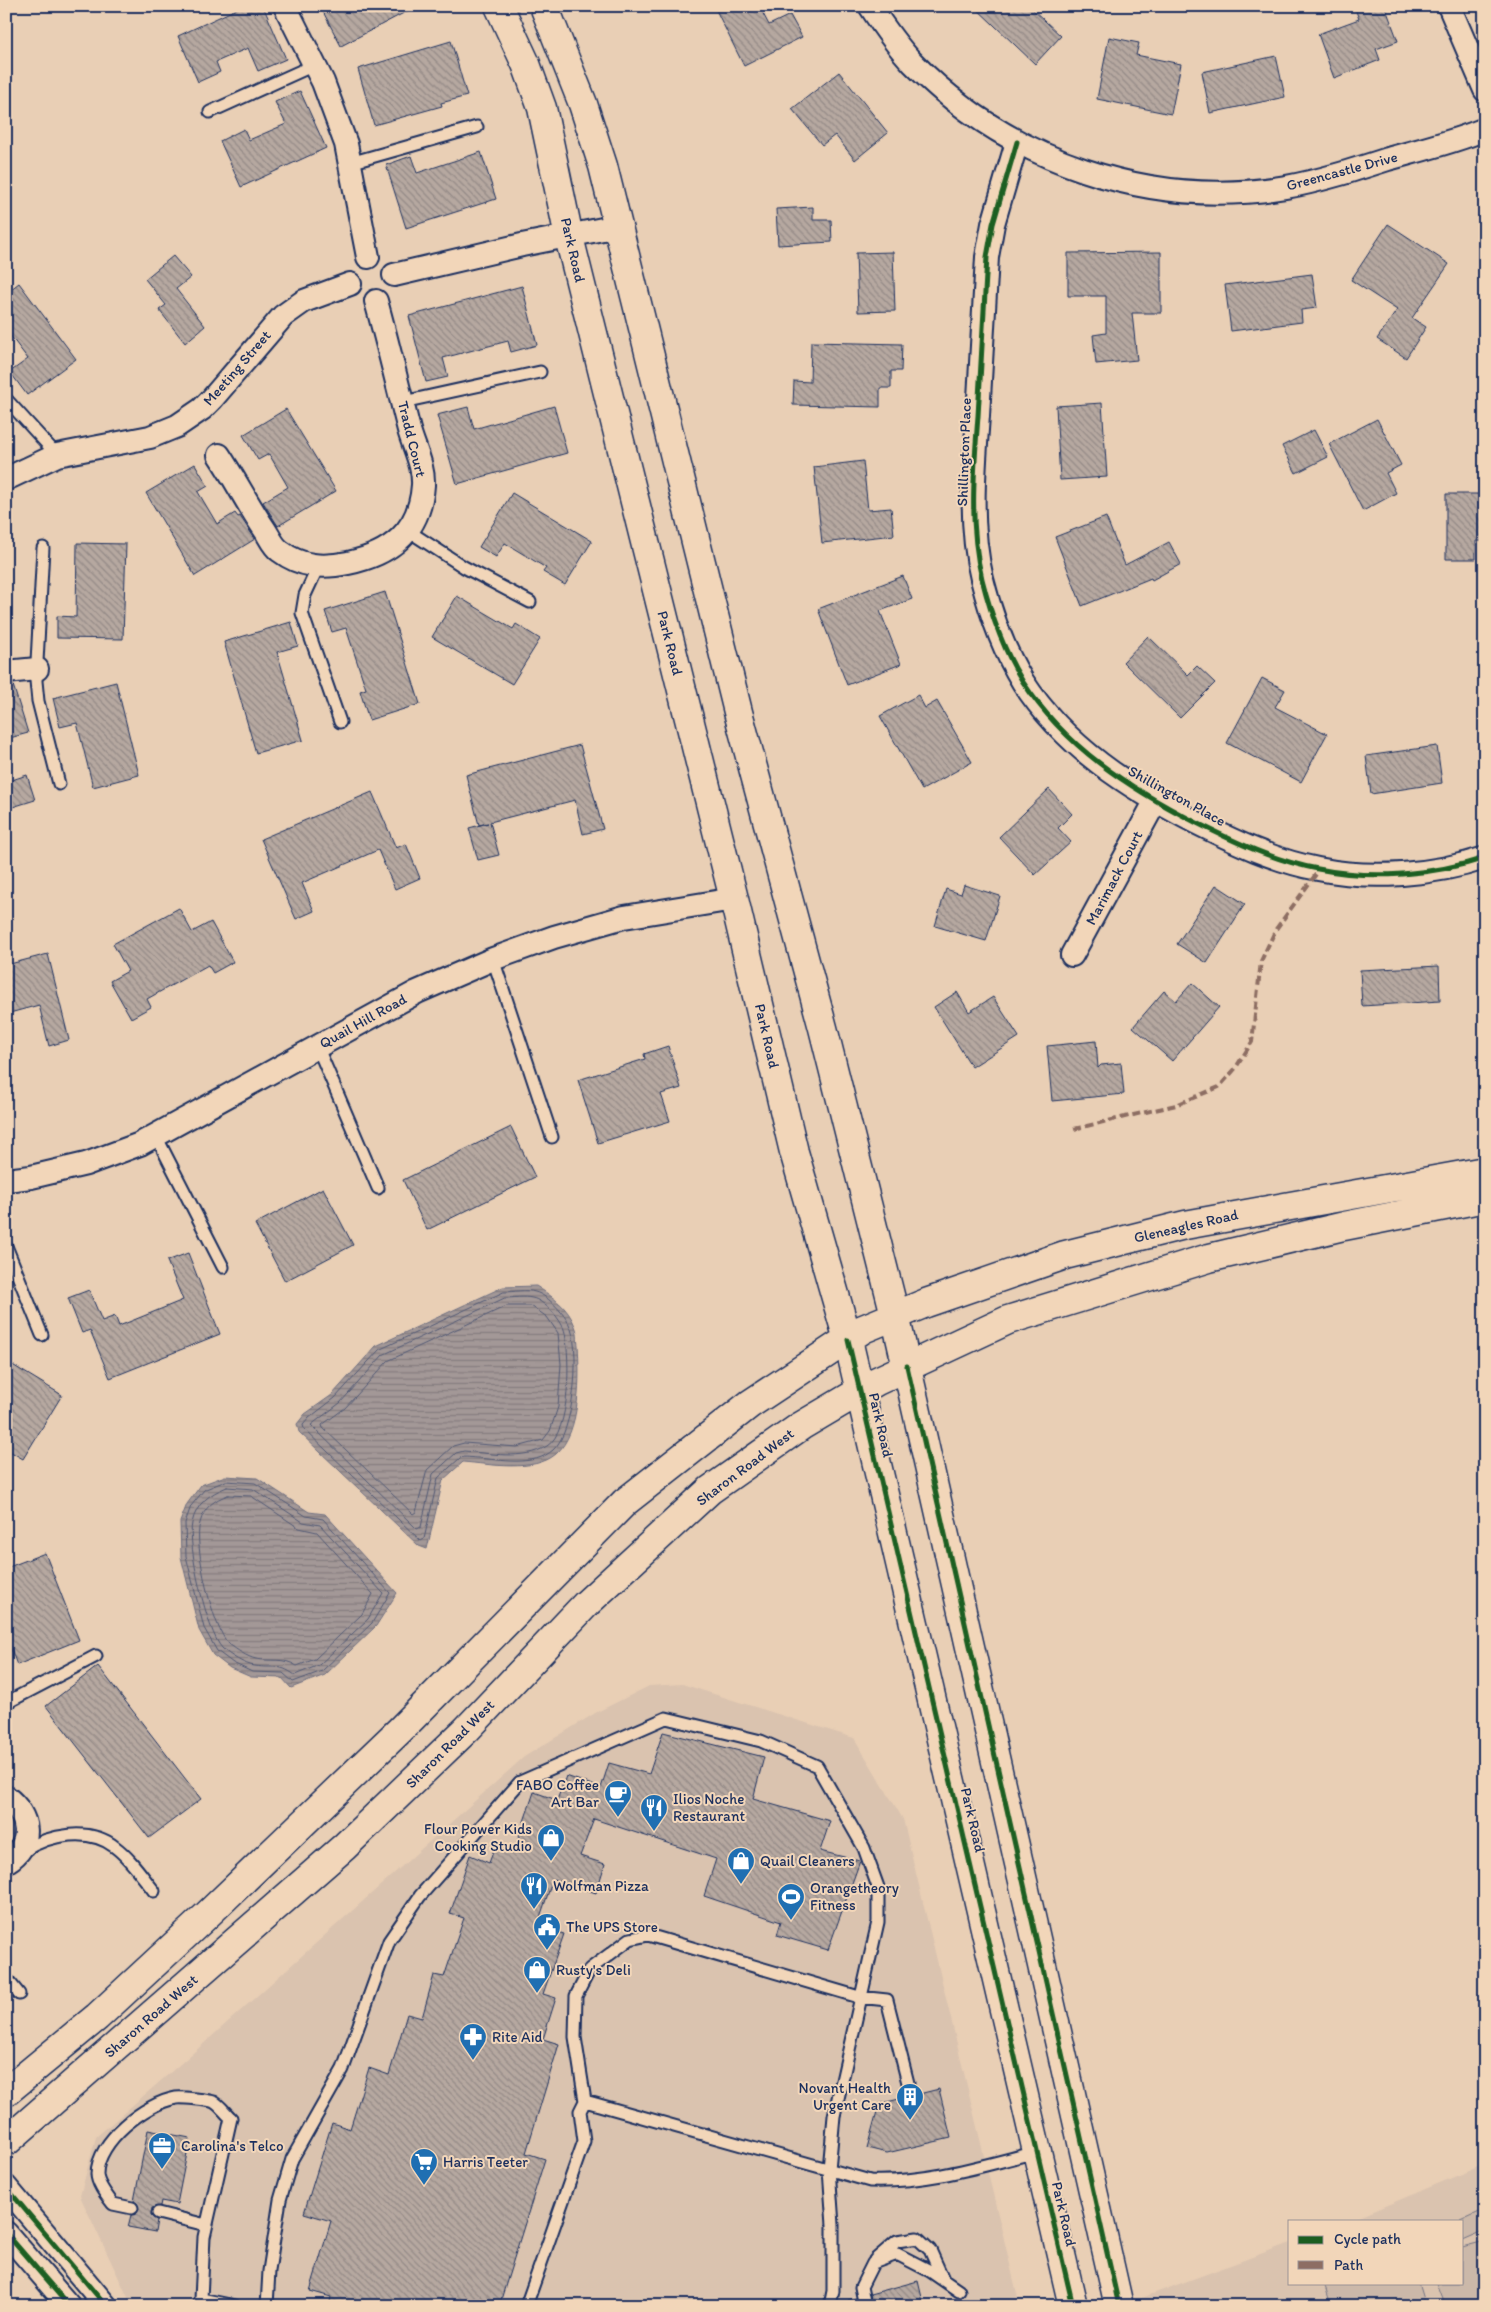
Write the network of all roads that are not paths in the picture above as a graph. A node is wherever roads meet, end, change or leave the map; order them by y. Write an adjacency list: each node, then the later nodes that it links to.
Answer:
1 (285, 6): 6 (street)
2 (499, 6): 14 (main road, Park Road)
3 (544, 6): 13 (main road)
4 (870, 6): 11 (street, Greencastle Drive)
5 (1448, 6): 7 (street)
6 (314, 65): 8 (lane); 12 (street)
7 (1485, 90)
8 (210, 112)
9 (477, 127): 12 (lane)
10 (1485, 129): 11 (street, Greencastle Drive)
11 (1017, 142): 33 (street, Shillington Place)
12 (350, 163): 15 (street)
13 (618, 226): 14 (street); 47 (main road)
14 (569, 237): 16 (street); 35 (main road, Park Road)
15 (368, 258): 16 (street); 17 (street)
16 (394, 275): 18 (street)
17 (350, 284): 18 (street); 22 (street, Meeting Street)
18 (376, 301): 21 (street, Tradd Court)
19 (540, 372): 21 (lane)
20 (6, 399): 22 (lane)
21 (403, 402): 25 (street, Tradd Court)
22 (57, 455): 24 (street, Meeting Street)
23 (219, 455): 27 (street, Tradd Court)
24 (6, 479)
25 (407, 530): 27 (street, Tradd Court); 28 (lane)
26 (43, 548): 29 (lane)
27 (318, 567): 31 (lane)
28 (530, 602)
29 (37, 669): 30 (street); 32 (lane)
30 (6, 672)
31 (340, 722)
32 (60, 784)
33 (1155, 802): 34 (street, Shillington Place); 36 (street, Marimack Court)
34 (1485, 858)
35 (734, 899): 37 (street, Quail Hill Road); 49 (main road, Park Road)
36 (1072, 955)
37 (493, 959): 38 (street, Quail Hill Road); 40 (lane)
38 (317, 1046): 39 (street, Quail Hill Road); 43 (lane)
39 (156, 1136): 42 (street, Quail Hill Road); 46 (lane)
40 (552, 1137)
41 (1485, 1171): 47 (main road, Gleneagles Road)
42 (6, 1180)
43 (378, 1188)
44 (1485, 1198): 50 (main road)
45 (6, 1246): 48 (lane)
46 (223, 1267)
47 (895, 1315): 49 (main road); 50 (main road)
48 (42, 1335)
49 (848, 1340): 51 (main road, Park Road); 61 (main road)
50 (907, 1366): 51 (main road, Sharon Road West); 83 (main road)
51 (860, 1391): 63 (main road, Sharon Road West); 64 (main road, Park Road)
52 (96, 1656): 53 (lane)
53 (6, 1703)
54 (6, 1797): 55 (street)
55 (9, 1862): 56 (lane)
56 (154, 1891)
57 (6, 1978): 58 (lane)
58 (19, 1994)
59 (859, 1998): 60 (lane); 62 (lane); 65 (lane); 78 (lane)
60 (908, 2083)
61 (6, 2092)
62 (586, 2101): 65 (lane); 79 (lane)
63 (6, 2142)
64 (1037, 2152): 65 (lane); 82 (main road, Park Road)
65 (829, 2169): 80 (lane)
66 (6, 2187): 76 (street)
67 (132, 2208): 69 (lane)
68 (158, 2214): 69 (lane)
69 (206, 2225): 74 (lane)
70 (6, 2234): 75 (street)
71 (873, 2263): 72 (lane); 72 (lane); 81 (lane)
72 (944, 2281): 73 (lane)
73 (959, 2292)
74 (200, 2302): 77 (lane)
75 (69, 2306)
76 (106, 2306)
77 (235, 2306)
78 (267, 2306)
79 (526, 2306)
80 (830, 2306)
81 (865, 2306)
82 (1073, 2306)
83 (1119, 2306)

